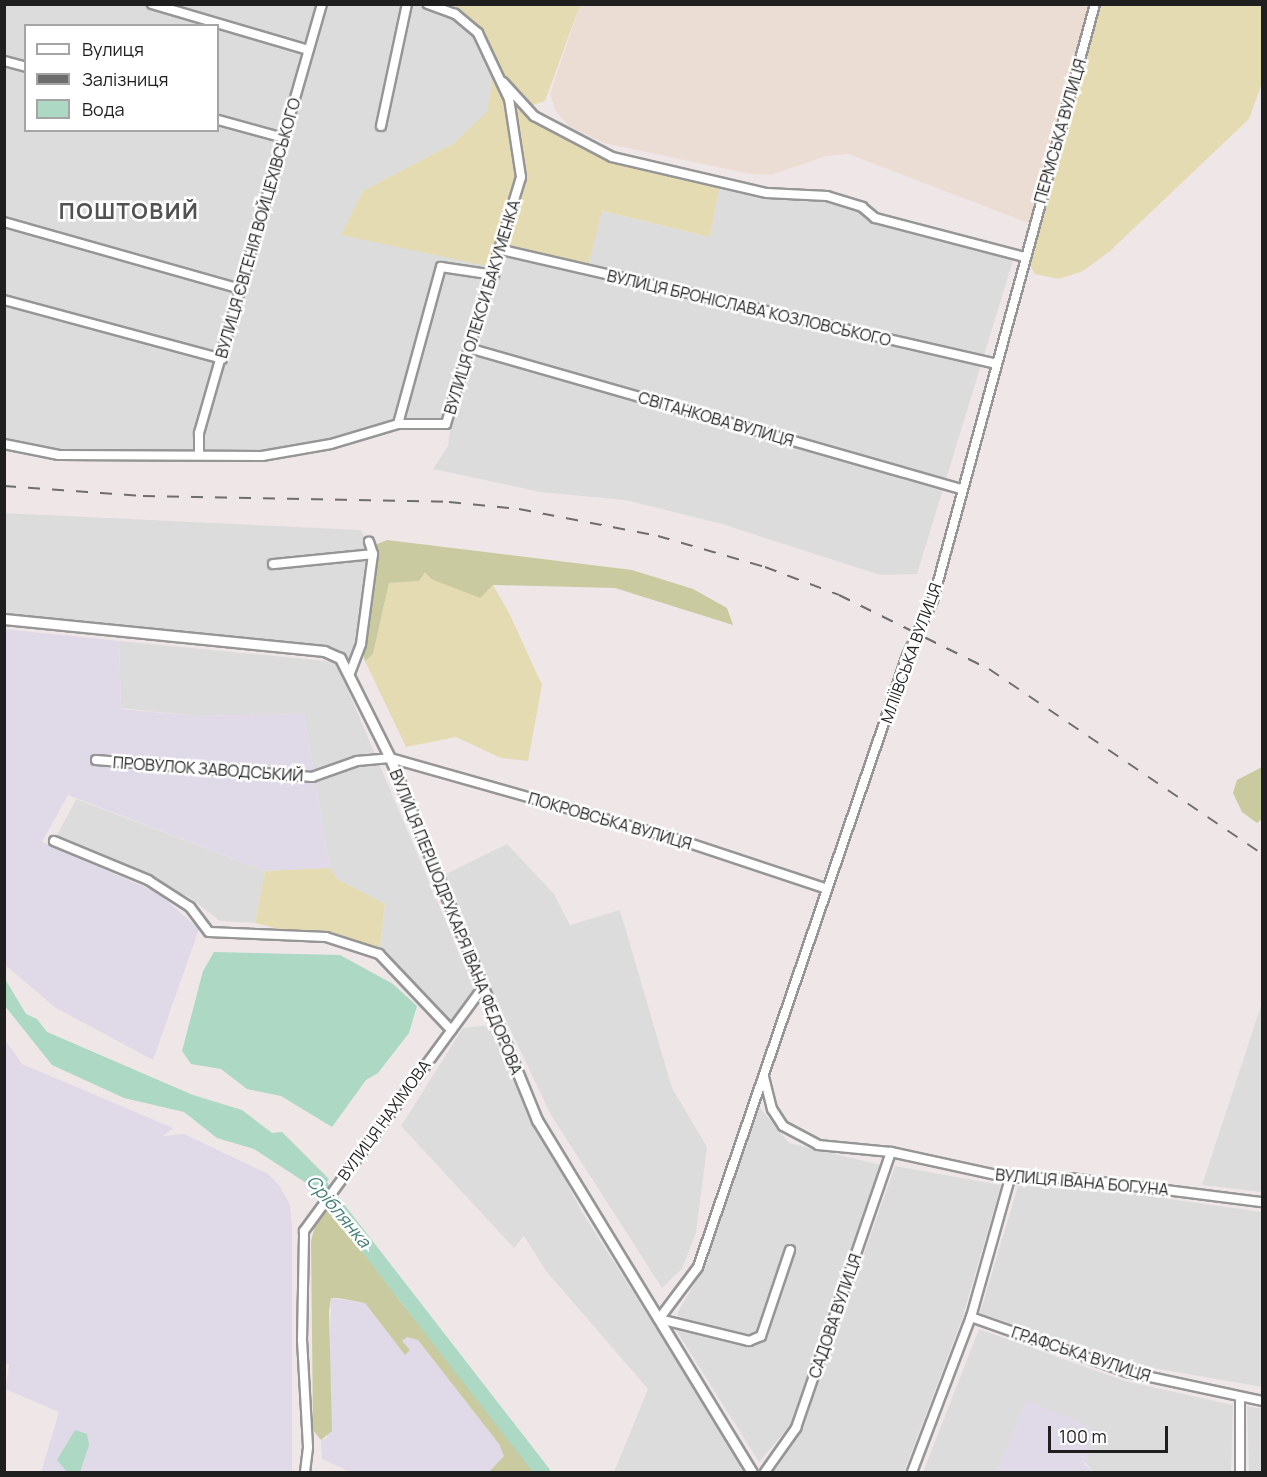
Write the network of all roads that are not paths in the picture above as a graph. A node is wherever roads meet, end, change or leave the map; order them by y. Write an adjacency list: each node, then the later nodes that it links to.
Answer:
1 (152, 4): 6 (street)
2 (322, 4): 6 (street, ВУЛИЦЯ ЄВГЕНІЯ ВОЙЦЕХІВСЬКОГО)
3 (407, 4): 11 (street)
4 (428, 4): 9 (street)
5 (1095, 4): 15 (street, ПЕРМСЬКА ВУЛИЦЯ)
6 (308, 50): 12 (street, ВУЛИЦЯ ЄВГЕНІЯ ВОЙЦЕХІВСЬКОГО)
7 (4, 61): 8 (street)
8 (24, 66)
9 (494, 72): 14 (street, ВУЛИЦЯ ОЛЕКСИ БАКУМЕНКА); 15 (street)
10 (219, 120): 12 (street)
11 (381, 126)
12 (284, 138): 17 (street, ВУЛИЦЯ ЄВГЕНІЯ ВОЙЦЕХІВСЬКОГО)
13 (4, 222): 17 (street)
14 (502, 250): 16 (street, ВУЛИЦЯ ОЛЕКСИ БАКУМЕНКА); 21 (street, ВУЛИЦЯ БРОНІСЛАВА КОЗЛОВСЬКОГО)
15 (1024, 257): 21 (street, МЛІЇВСЬКА ВУЛИЦЯ)
16 (494, 275): 19 (street, ВУЛИЦЯ ОЛЕКСИ БАКУМЕНКА); 22 (street)
17 (242, 289): 20 (street, ВУЛИЦЯ ЄВГЕНІЯ ВОЙЦЕХІВСЬКОГО)
18 (4, 300): 20 (street)
19 (472, 348): 22 (street, ВУЛИЦЯ ОЛЕКСИ БАКУМЕНКА); 25 (street, СВІТАНКОВА ВУЛИЦЯ)
20 (222, 359): 24 (street, ВУЛИЦЯ ЄВГЕНІЯ ВОЙЦЕХІВСЬКОГО)
21 (996, 364): 25 (street, МЛІЇВСЬКА ВУЛИЦЯ)
22 (398, 424): 24 (street, ВУЛИЦЯ ОЛЕКСИ БАКУМЕНКА)
23 (4, 444): 24 (street, ВУЛИЦЯ ОЛЕКСИ БАКУМЕНКА)
24 (199, 452)
25 (961, 489): 34 (street, МЛІЇВСЬКА ВУЛИЦЯ)
26 (369, 542): 27 (street)
27 (373, 554): 28 (street); 30 (street)
28 (273, 564)
29 (4, 619): 30 (street, ВУЛИЦЯ ПЕРШОДРУКАРЯ ІВАНА ФЕДОРОВА)
30 (350, 673): 31 (street, ВУЛИЦЯ ПЕРШОДРУКАРЯ ІВАНА ФЕДОРОВА)
31 (390, 758): 32 (street, ПРОВУЛОК ЗАВОДСЬКИЙ); 34 (street, ПОКРОВСЬКА ВУЛИЦЯ); 35 (street, ВУЛИЦЯ ПЕРШОДРУКАРЯ ІВАНА ФЕДОРОВА)
32 (96, 760)
33 (54, 842): 36 (street)
34 (828, 889): 37 (street, МЛІЇВСЬКА ВУЛИЦЯ)
35 (482, 989): 36 (street, ВУЛИЦЯ НАХІМОВА); 43 (street, ВУЛИЦЯ ПЕРШОДРУКАРЯ ІВАНА ФЕДОРОВА)
36 (451, 1030): 46 (street, ВУЛИЦЯ НАХІМОВА)
37 (764, 1076): 38 (street, ВУЛИЦЯ ІВАНА БОГУНА); 43 (street)
38 (891, 1152): 39 (street, ВУЛИЦЯ ІВАНА БОГУНА); 48 (street, САДОВА ВУЛИЦЯ)
39 (1010, 1178): 40 (street, ВУЛИЦЯ ІВАНА БОГУНА); 42 (street)
40 (1263, 1202)
41 (790, 1250): 43 (street)
42 (971, 1317): 44 (street, ГРАФСЬКА ВУЛИЦЯ); 49 (street)
43 (659, 1319): 47 (street, ВУЛИЦЯ ПЕРШОДРУКАРЯ ІВАНА ФЕДОРОВА)
44 (1240, 1398): 45 (street, ГРАФСЬКА ВУЛИЦЯ); 50 (street)
45 (1263, 1401)
46 (304, 1473)
47 (752, 1473)
48 (765, 1473)
49 (912, 1473)
50 (1240, 1473)

